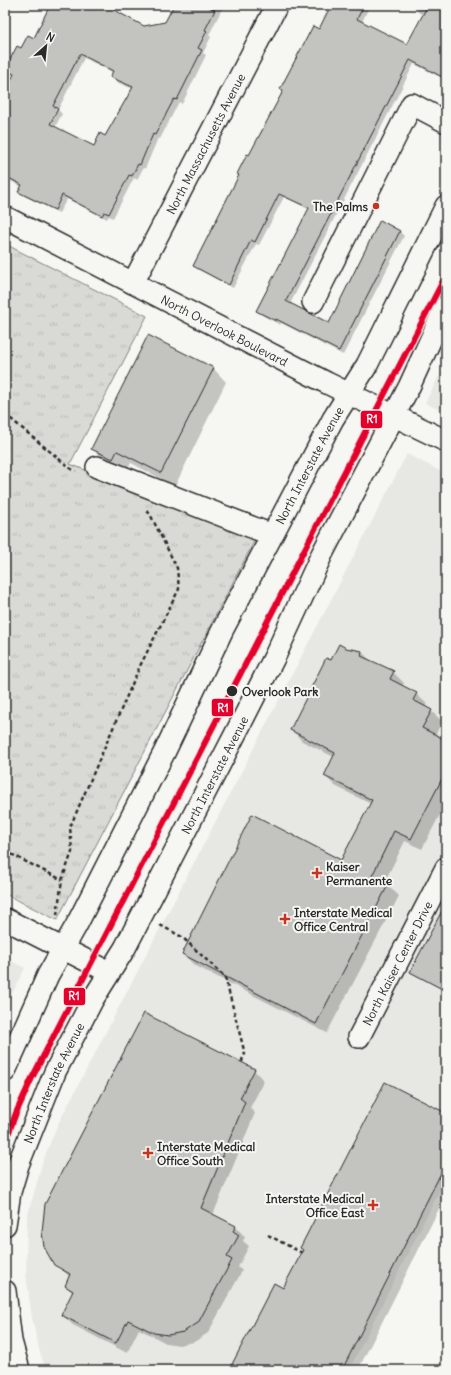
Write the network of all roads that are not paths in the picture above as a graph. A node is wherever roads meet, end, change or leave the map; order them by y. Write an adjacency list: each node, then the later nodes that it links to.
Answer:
1 (277, 5): 5 (street, North Massachusetts Avenue)
2 (446, 122): 6 (street)
3 (446, 206): 8 (street, North Interstate Avenue)
4 (5, 217): 5 (street, North Overlook Boulevard)
5 (133, 283): 8 (street, North Overlook Boulevard)
6 (313, 302)
7 (446, 306): 9 (street, North Interstate Avenue)
8 (349, 394): 9 (street, North Overlook Boulevard); 12 (street, North Interstate Avenue)
9 (394, 415): 10 (street, North Overlook Boulevard); 16 (street, North Interstate Avenue)
10 (446, 441)
11 (87, 469): 12 (street)
12 (272, 535): 15 (street, North Interstate Avenue)
13 (446, 868): 17 (street, North Kaiser Center Drive)
14 (5, 919): 15 (street)
15 (63, 948): 16 (street); 18 (street, North Interstate Avenue)
16 (109, 972): 19 (street, North Interstate Avenue)
17 (359, 1037)
18 (5, 1071)
19 (5, 1225)
20 (5, 1291): 21 (street)
21 (19, 1370)

